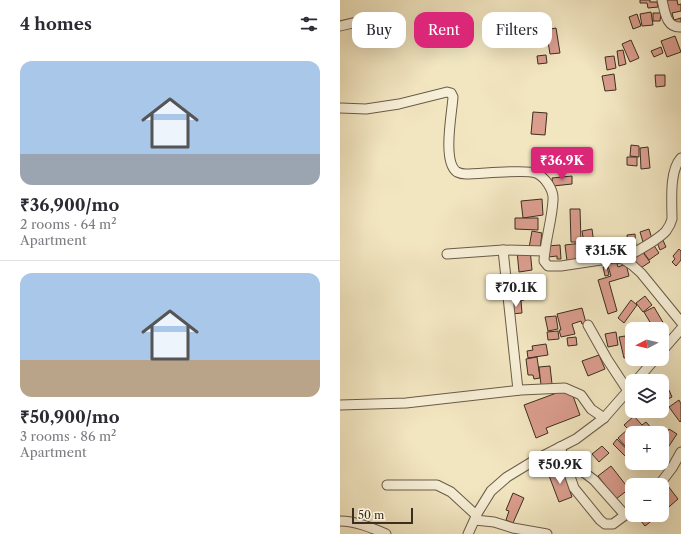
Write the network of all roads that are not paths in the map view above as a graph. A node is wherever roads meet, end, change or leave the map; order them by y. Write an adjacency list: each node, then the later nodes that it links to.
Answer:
1 (662, 0): 4 (street)
2 (352, 23): 3 (street)
3 (340, 26)
4 (681, 27)
5 (340, 108): 9 (street)
6 (681, 158): 7 (street)
7 (676, 219): 11 (street)
8 (504, 250): 9 (street); 10 (street); 19 (street)
9 (545, 251): 11 (street)
10 (447, 254)
11 (623, 259): 12 (street)
12 (681, 322)
13 (588, 325): 18 (street)
14 (681, 329): 15 (street)
15 (669, 343)
16 (649, 366): 17 (street)
17 (642, 374)
18 (625, 382)
19 (518, 390): 21 (street); 22 (street)
20 (625, 394): 22 (street)
21 (340, 405)
22 (604, 418): 23 (street)
23 (560, 447): 25 (street); 30 (street)
24 (681, 452): 26 (street)
25 (566, 464): 28 (street); 29 (street)
26 (664, 478)
27 (387, 485): 30 (street)
28 (625, 509)
29 (625, 516)
30 (476, 517): 33 (street); 34 (street)
31 (340, 521): 32 (street)
32 (386, 534)
33 (468, 534)
34 (547, 534)

